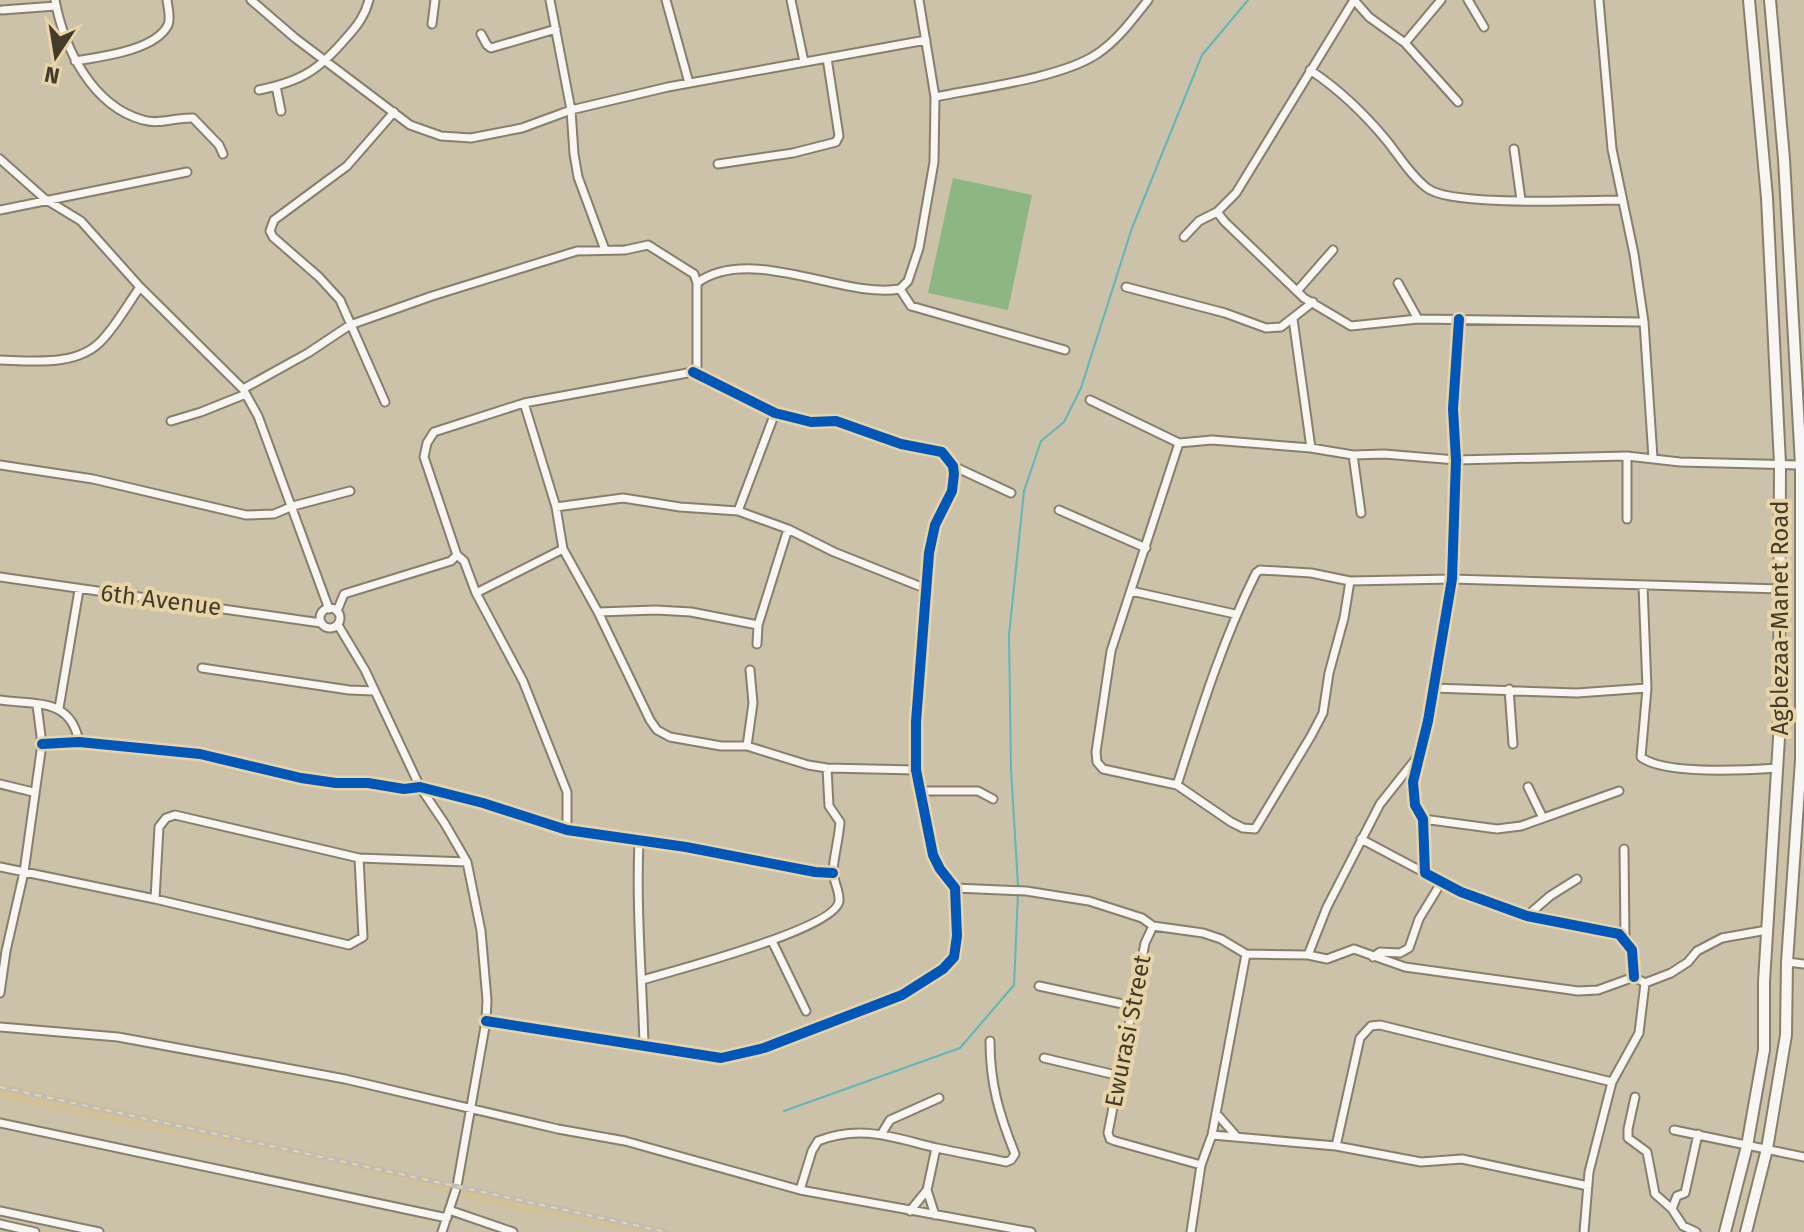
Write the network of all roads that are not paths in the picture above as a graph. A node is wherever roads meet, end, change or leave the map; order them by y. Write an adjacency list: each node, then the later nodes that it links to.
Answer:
1 (167, 0): 25 (street)
2 (251, 0): 26 (street)
3 (369, 0): 26 (street)
4 (435, 0): 18 (street)
5 (550, 0): 20 (street)
6 (666, 0): 29 (street)
7 (791, 0): 27 (street)
8 (919, 0): 22 (street)
9 (1148, 0): 32 (street)
10 (1354, 0): 23 (street); 28 (street)
11 (1441, 0): 23 (street)
12 (1468, 0): 19 (street)
13 (1599, 0): 44 (street)
14 (1749, 0): 77 (main road, Agblezaa-Manet Road)
15 (1770, 0): 79 (main road, Agblezaa-Manet Road)
16 (55, 3): 17 (street); 25 (street)
17 (2, 10)
18 (432, 24)
19 (1484, 27)
20 (556, 29): 21 (street); 34 (street)
21 (481, 34)
22 (926, 40): 24 (street); 32 (street)
23 (1405, 43): 33 (street)
24 (827, 58): 27 (street); 40 (street)
25 (75, 61): 38 (street)
26 (327, 61): 30 (street); 36 (street)
27 (804, 62): 29 (street)
28 (1310, 70): 43 (street); 46 (street)
29 (689, 83): 34 (street)
30 (276, 86): 31 (street); 35 (street)
31 (259, 90)
32 (935, 97): 54 (street)
33 (1458, 102)
34 (571, 110): 36 (street); 48 (street)
35 (281, 111)
36 (394, 112): 61 (street)
37 (1514, 149): 43 (street)
38 (223, 154)
39 (0, 159): 42 (street)
40 (718, 164)
41 (187, 172): 42 (street)
42 (45, 199): 45 (street); 52 (street)
43 (1521, 200): 44 (street)
44 (1622, 200): 60 (street)
45 (0, 210)
46 (1217, 212): 47 (street); 55 (street)
47 (1184, 237)
48 (605, 250): 50 (street); 61 (street)
49 (1333, 250): 55 (street)
50 (697, 283): 54 (street); 64 (street)
51 (1398, 283): 58 (street)
52 (140, 287): 63 (street); 65 (street)
53 (1126, 287): 57 (street)
54 (900, 289): 62 (street)
55 (1298, 290): 56 (street)
56 (1313, 302): 57 (street); 58 (street)
57 (1293, 319): 72 (street)
58 (1418, 319): 59 (street)
59 (1459, 319): 60 (street); 76 (street)
60 (1644, 322): 75 (street)
61 (350, 325): 65 (street); 67 (street)
62 (1065, 350)
63 (0, 360)
64 (693, 372): 68 (street); 69 (street)
65 (245, 392): 70 (street); 83 (street)
66 (1090, 400): 71 (street)
67 (385, 402)
68 (524, 403): 84 (street); 92 (street)
69 (775, 413): 80 (street); 86 (street)
70 (171, 421)
71 (1179, 443): 72 (street); 90 (street)
72 (1311, 448): 73 (street)
73 (1353, 455): 76 (street); 87 (street)
74 (1627, 456): 75 (street); 76 (street); 88 (street)
75 (1653, 458): 77 (street)
76 (1456, 460): 94 (street)
77 (1780, 464): 79 (street); 98 (main road, Agblezaa-Manet Road)
78 (0, 465): 83 (street)
79 (1801, 465): 102 (main road, Agblezaa-Manet Road)
80 (953, 466): 82 (street); 97 (street)
81 (350, 491): 83 (street)
82 (1011, 493)
83 (293, 506): 103 (street)
84 (556, 507): 86 (street); 91 (street)
85 (1059, 510): 90 (street)
86 (738, 511): 89 (street)
87 (1361, 513)
88 (1627, 519)
89 (788, 529): 97 (street); 108 (street)
90 (1146, 548): 100 (street)
91 (563, 549): 101 (street); 104 (street)
92 (457, 555): 101 (street); 103 (street)
93 (0, 577): 99 (street, 6th Avenue)
94 (1452, 579): 95 (street); 96 (street); 112 (street)
95 (1350, 581): 105 (street); 128 (street)
96 (1643, 586): 98 (street); 113 (street)
97 (924, 588): 126 (street)
98 (1780, 589): 125 (main road, Agblezaa-Manet Road)
99 (79, 590): 106 (street, 6th Avenue); 118 (street)
100 (1131, 591): 105 (street); 128 (street)
101 (476, 593): 137 (street)
102 (1803, 594): 138 (main road, Agblezaa-Manet Road)
103 (333, 610): 106 (street); 107 (street)
104 (598, 612): 108 (street); 122 (street)
105 (1235, 614): 128 (street)
106 (321, 623): 107 (street, 6th Avenue)
107 (338, 625): 115 (street)
108 (758, 625): 109 (street)
109 (757, 644)
110 (202, 668): 115 (street)
111 (750, 670): 122 (street)
112 (1433, 688): 114 (street); 123 (street)
113 (1647, 688): 114 (street); 125 (street)
114 (1509, 689): 121 (street)
115 (374, 691): 129 (street)
116 (0, 700): 117 (street)
117 (37, 705): 118 (street); 120 (street)
118 (59, 708): 119 (street)
119 (79, 742): 120 (street); 129 (street)
120 (42, 744): 133 (street)
121 (1513, 744)
122 (747, 746): 124 (street)
123 (1420, 753): 136 (street); 139 (street)
124 (827, 768): 126 (street); 146 (street)
125 (1778, 768): 154 (main road, Agblezaa-Manet Road)
126 (916, 770): 131 (street)
127 (0, 784): 133 (street)
128 (1177, 785)
129 (420, 787): 137 (street); 143 (street)
130 (1528, 787): 135 (street)
131 (921, 791): 134 (street); 150 (street)
132 (1619, 791): 135 (street)
133 (33, 792): 145 (street)
134 (993, 799)
135 (1543, 818): 136 (street)
136 (1423, 819): 147 (street)
137 (567, 830): 140 (street)
138 (1800, 836): 160 (main road, Agblezaa-Manet Road)
139 (1361, 839): 147 (street); 158 (street)
140 (639, 840): 146 (street); 163 (street)
141 (1624, 849): 155 (street)
142 (359, 858): 143 (street); 151 (street); 151 (street)
143 (467, 862): 169 (street)
144 (0, 867): 145 (street)
145 (24, 872): 151 (street); 166 (street)
146 (833, 873): 156 (street)
147 (1425, 873): 149 (street)
148 (1577, 879): 152 (street)
149 (1441, 883): 152 (street); 159 (street)
150 (955, 888): 153 (street); 172 (street)
151 (155, 899)
152 (1527, 916): 155 (street)
153 (1153, 926): 157 (street); 167 (street, Ewurasi Street)
154 (1767, 930): 164 (street); 187 (main road, Agblezaa-Manet Road)
155 (1625, 939): 162 (street)
156 (772, 941): 163 (street); 168 (street)
157 (1246, 954): 158 (street); 179 (street)
158 (1308, 955): 159 (street)
159 (1373, 957): 162 (street)
160 (1787, 962): 161 (street); 189 (main road, Agblezaa-Manet Road)
161 (1804, 964)
162 (1634, 977): 164 (street)
163 (642, 980): 172 (street)
164 (1645, 983): 175 (street)
165 (1039, 986): 167 (street)
166 (0, 987)
167 (1132, 1006): 174 (street, Ewurasi Street)
168 (806, 1011)
169 (486, 1021): 172 (street); 178 (street)
170 (0, 1027): 178 (street)
171 (990, 1041): 188 (street)
172 (644, 1044)
173 (1044, 1058): 174 (street)
174 (1120, 1076): 191 (street, Ewurasi Street)
175 (1612, 1082): 186 (street); 192 (street)
176 (1635, 1097): 195 (street)
177 (939, 1098): 182 (street)
178 (472, 1109): 193 (street); 198 (street)
179 (1216, 1113): 184 (street); 185 (street)
180 (0, 1123): 198 (street)
181 (1674, 1130): 183 (street)
182 (882, 1133): 188 (street); 193 (street)
183 (1698, 1134): 187 (street); 195 (street)
184 (1212, 1135): 185 (street); 191 (street)
185 (1237, 1137): 186 (street)
186 (1336, 1146): 192 (street)
187 (1747, 1146): 189 (street); 209 (main road, Agblezaa-Manet Road)
188 (936, 1148): 194 (street)
189 (1767, 1149): 190 (street); 210 (main road)
190 (1804, 1157)
191 (1201, 1165): 206 (street)
192 (1588, 1186): 207 (street)
193 (800, 1190): 197 (street)
194 (927, 1190): 197 (street); 199 (street)
195 (1672, 1209): 208 (street)
196 (0, 1211): 202 (street)
197 (910, 1211): 199 (street)
198 (448, 1214): 203 (street); 204 (street)
199 (935, 1215): 205 (street)
200 (0, 1224): 201 (street)
201 (35, 1232)
202 (99, 1232)
203 (442, 1232)
204 (513, 1232)
205 (1031, 1232)
206 (1191, 1232)
207 (1584, 1232)
208 (1696, 1232)
209 (1725, 1232)
210 (1746, 1232)

